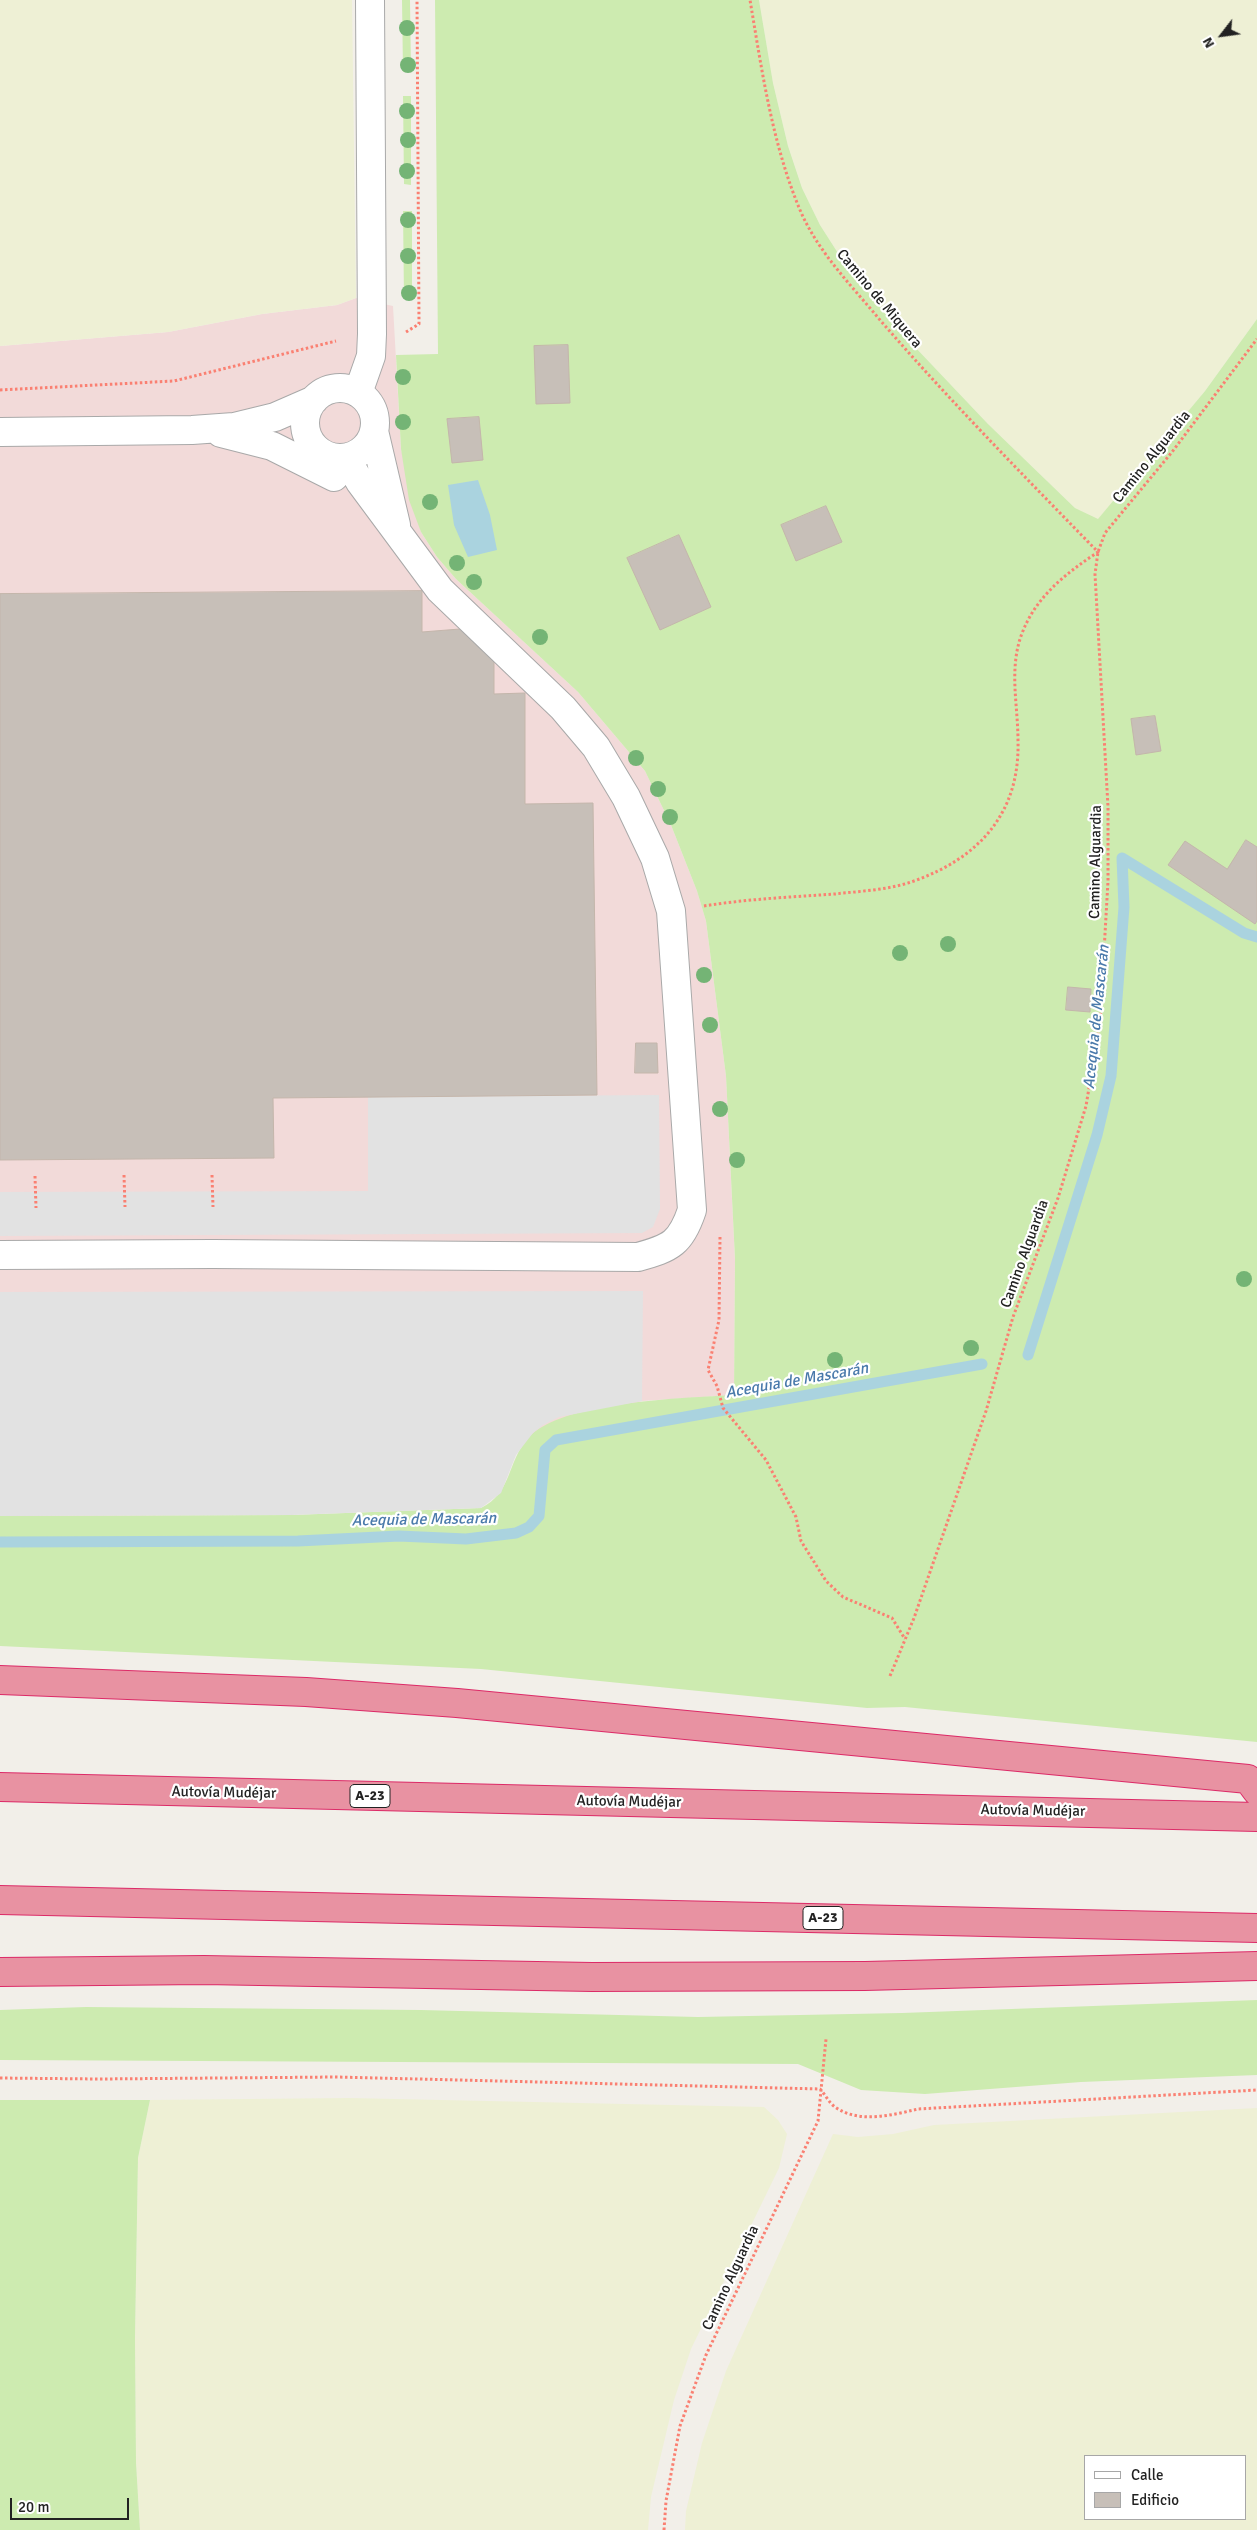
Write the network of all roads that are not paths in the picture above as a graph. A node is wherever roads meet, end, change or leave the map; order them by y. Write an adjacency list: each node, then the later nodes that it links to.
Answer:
1 (370, 0): 2 (lane)
2 (358, 393): 3 (lane); 5 (lane)
3 (314, 400): 4 (lane); 7 (lane)
4 (192, 430): 6 (lane); 7 (lane)
5 (374, 431): 7 (lane); 8 (lane)
6 (0, 432)
7 (335, 463): 8 (lane)
8 (399, 536): 9 (lane)
9 (0, 1255)
10 (0, 1680): 12 (highway)
11 (0, 1788): 13 (highway, Autovía Mudéjar / A-23)
12 (1257, 1791)
13 (1257, 1817)
14 (0, 1900): 15 (highway, A-23)
15 (1257, 1928)
16 (1257, 1966): 17 (highway)
17 (0, 1972)

